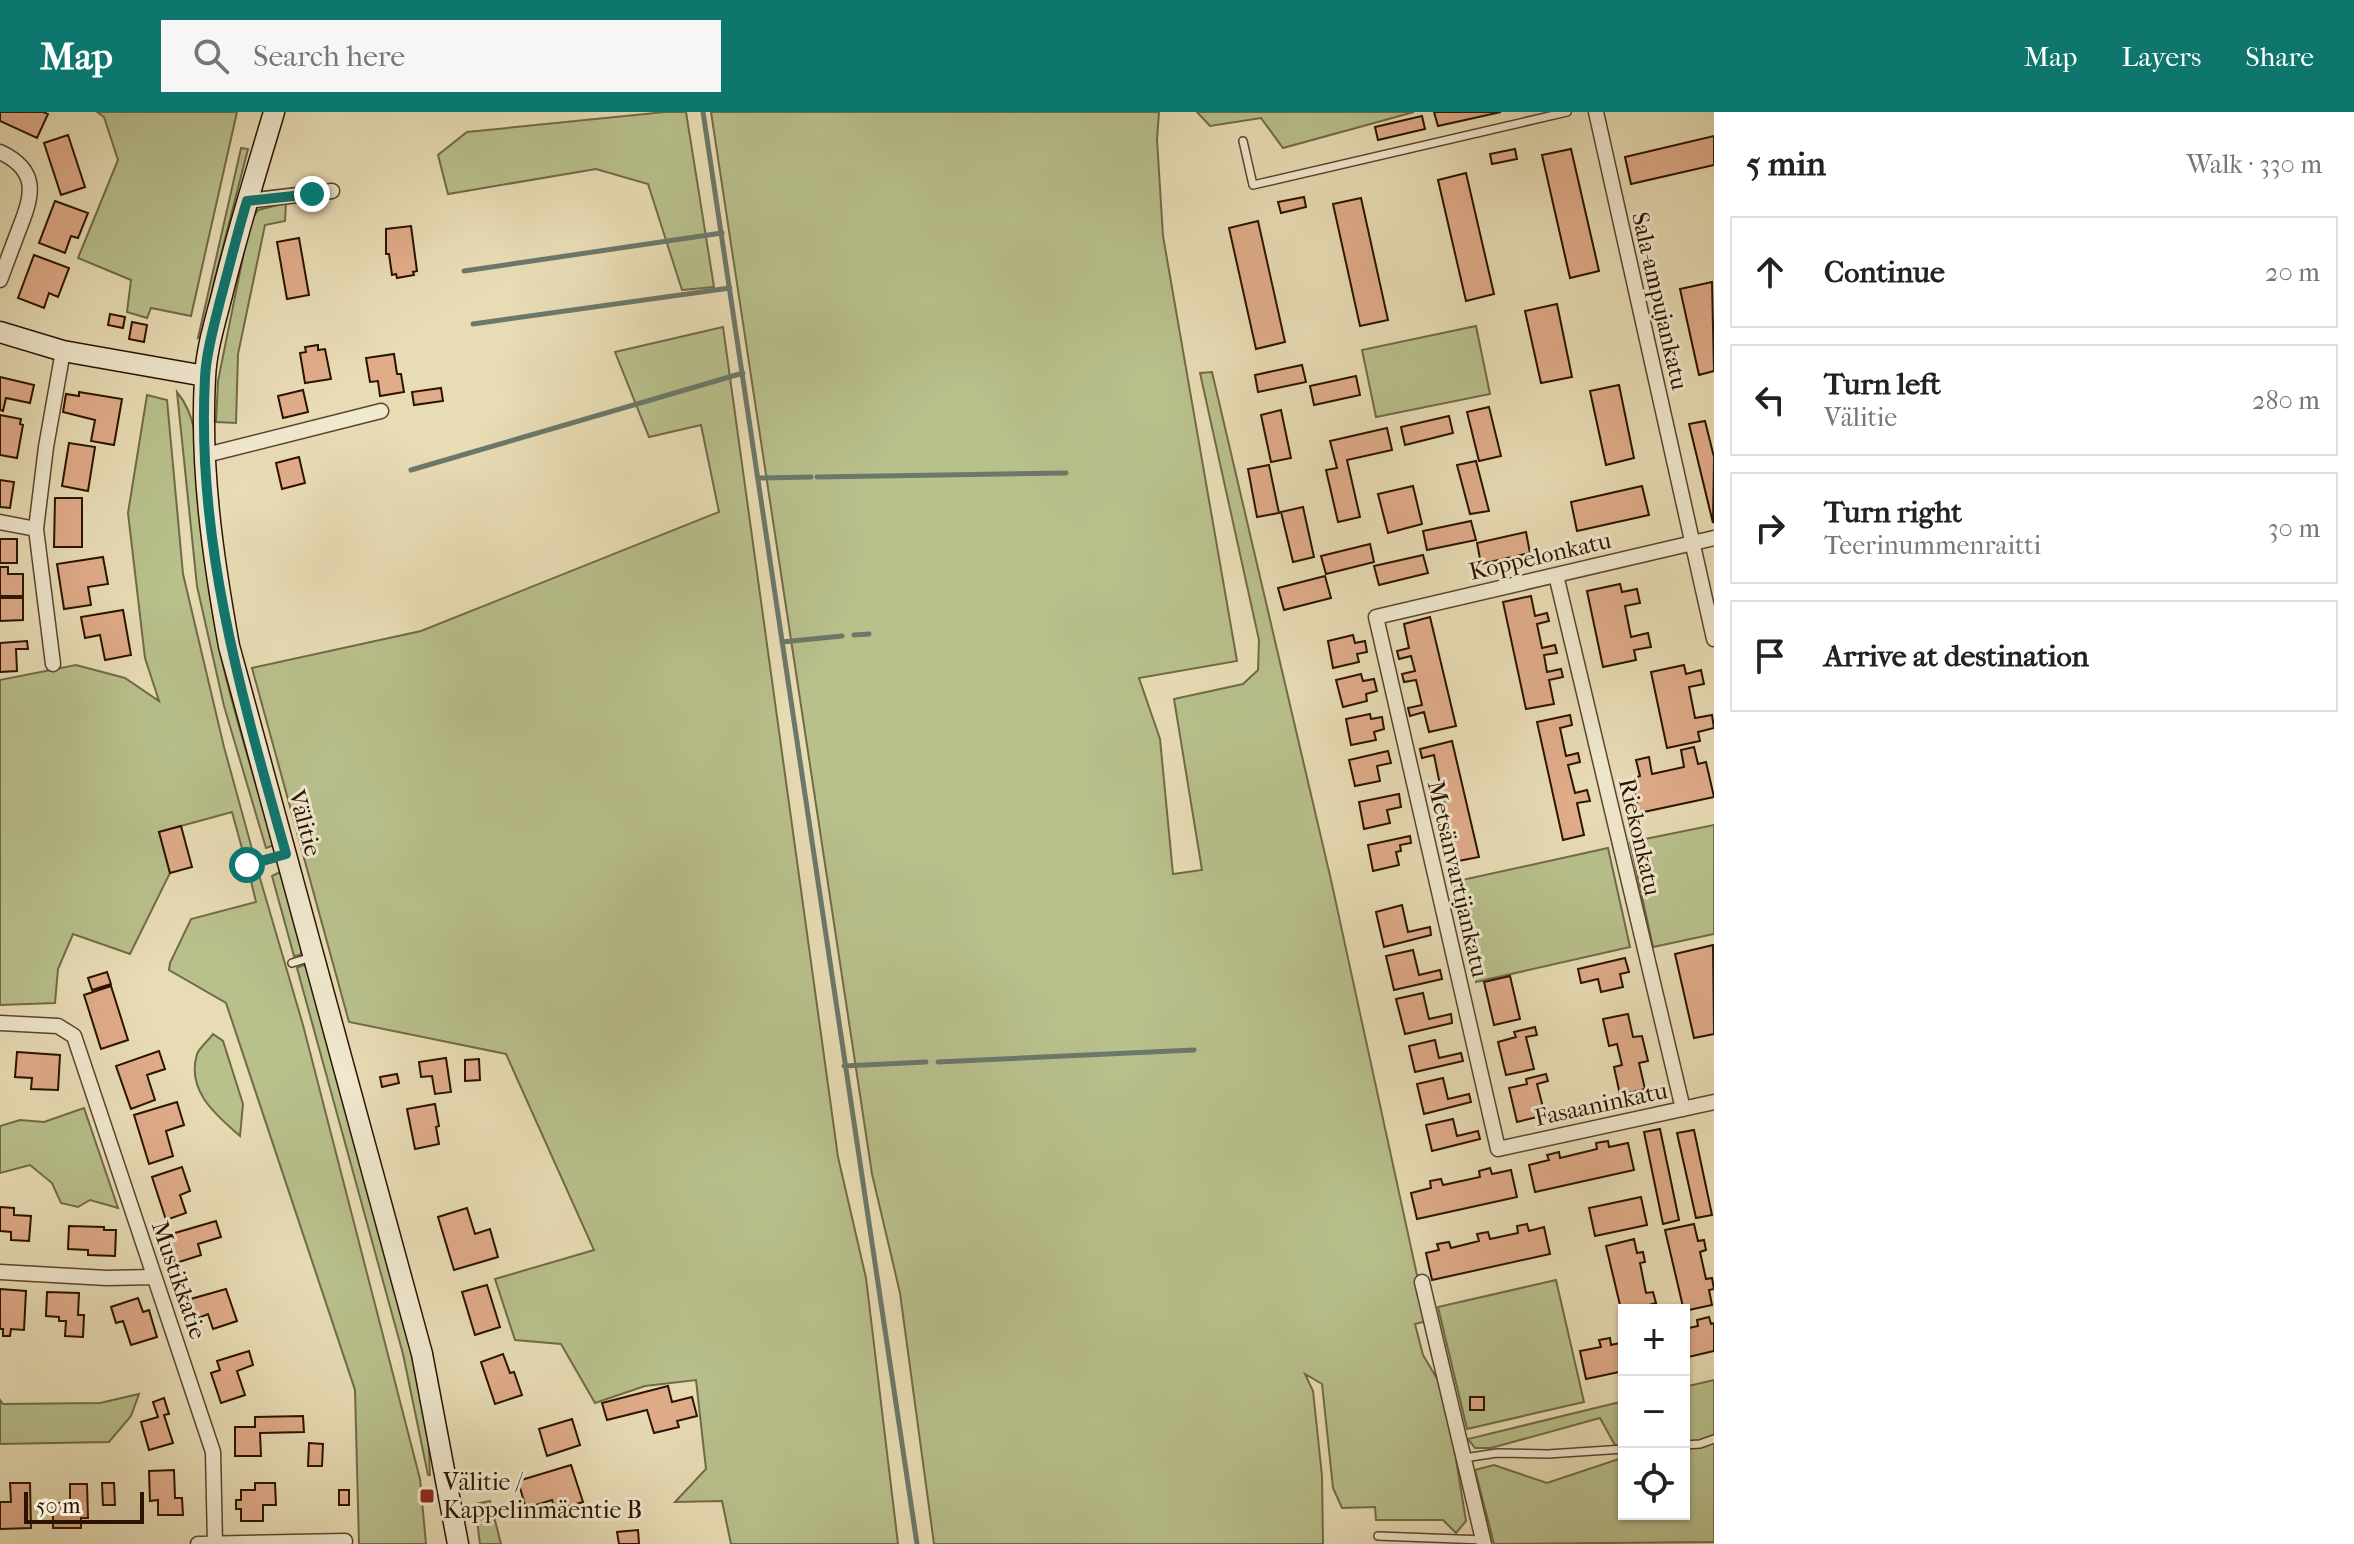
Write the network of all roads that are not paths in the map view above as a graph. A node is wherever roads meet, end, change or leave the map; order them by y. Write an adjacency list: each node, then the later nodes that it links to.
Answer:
1 (274, 112): 7 (main road, Välitie)
2 (1567, 112): 4 (lane)
3 (1596, 112): 17 (street, Sala-ampujankatu)
4 (1243, 141)
5 (0, 152): 8 (street)
6 (332, 191): 7 (street)
7 (247, 201): 11 (main road, Välitie)
8 (0, 280)
9 (0, 332): 10 (main road)
10 (63, 351): 11 (main road); 15 (street)
11 (205, 376): 13 (main road, Välitie)
12 (381, 411): 13 (street)
13 (206, 455): 22 (main road, Välitie)
14 (0, 522): 15 (street)
15 (36, 529): 21 (street)
16 (1714, 538): 17 (street, Koppelonkatu)
17 (1692, 543): 18 (street, Koppelonkatu); 20 (street, Sala-ampujankatu)
18 (1556, 575): 19 (street, Koppelonkatu); 28 (street, Riekonkatu)
19 (1376, 617): 29 (street, Metsänvartijankatu)
20 (1714, 639)
21 (53, 664)
22 (286, 854): 23 (lane); 24 (main road, Välitie)
23 (247, 865)
24 (315, 956): 25 (lane); 42 (main road, Välitie)
25 (292, 963)
26 (0, 1023): 31 (street, Mustikkatie)
27 (1714, 1102): 28 (street, Fasaaninkatu)
28 (1683, 1109): 29 (street, Fasaaninkatu)
29 (1498, 1149)
30 (0, 1272): 31 (street)
31 (154, 1277): 41 (street, Mustikkatie)
32 (1422, 1282): 36 (street)
33 (1714, 1439): 34 (lane)
34 (1690, 1445)
35 (1618, 1449): 36 (lane)
36 (1464, 1458): 39 (street)
37 (1378, 1536): 39 (lane)
38 (345, 1541): 41 (street)
39 (1484, 1542)
40 (198, 1544): 41 (street)
41 (215, 1544)
42 (458, 1544)

